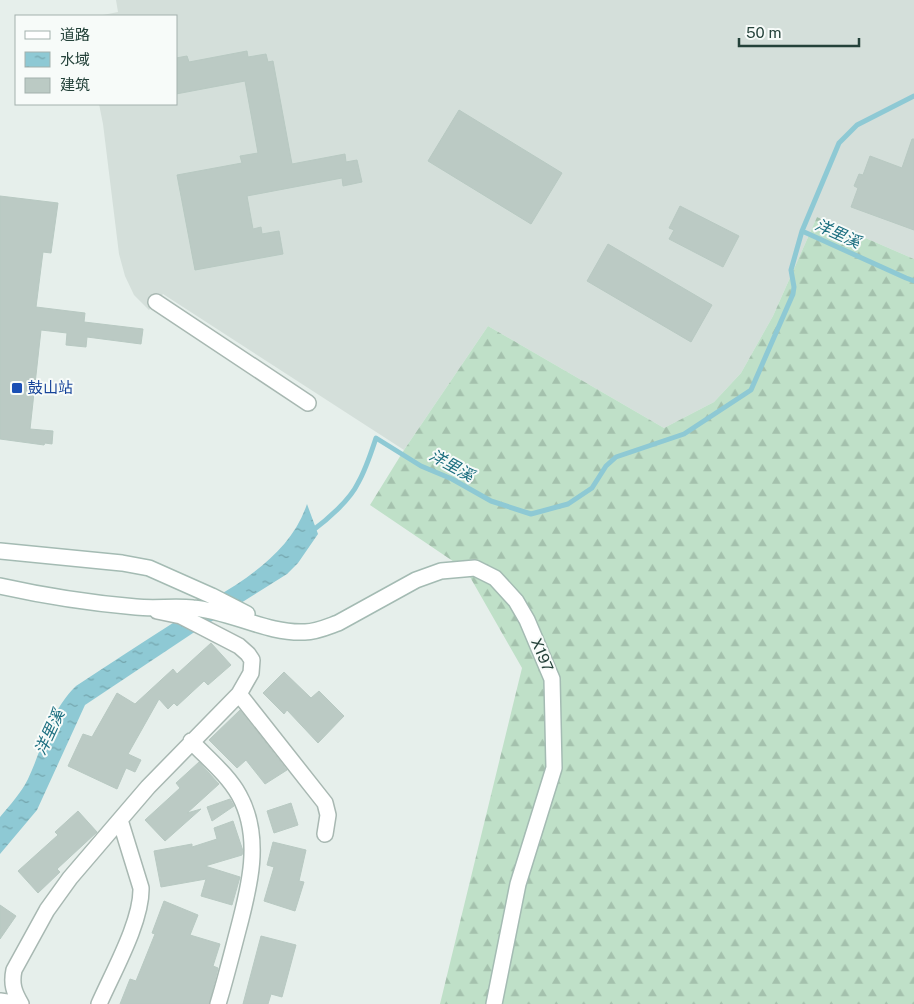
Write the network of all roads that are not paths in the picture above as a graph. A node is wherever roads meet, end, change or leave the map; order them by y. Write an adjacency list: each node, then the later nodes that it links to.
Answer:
1 (156, 302): 2 (street)
2 (308, 403)
3 (0, 551): 6 (street)
4 (0, 586): 5 (street)
5 (187, 612): 6 (street); 7 (street)
6 (242, 616): 15 (street, X197 / X197)
7 (239, 694): 8 (street); 10 (street)
8 (191, 741): 9 (street); 14 (street)
9 (120, 820): 12 (street); 13 (street)
10 (325, 834)
11 (0, 1001): 12 (street)
12 (21, 1004)
13 (99, 1004)
14 (218, 1004)
15 (494, 1004)

